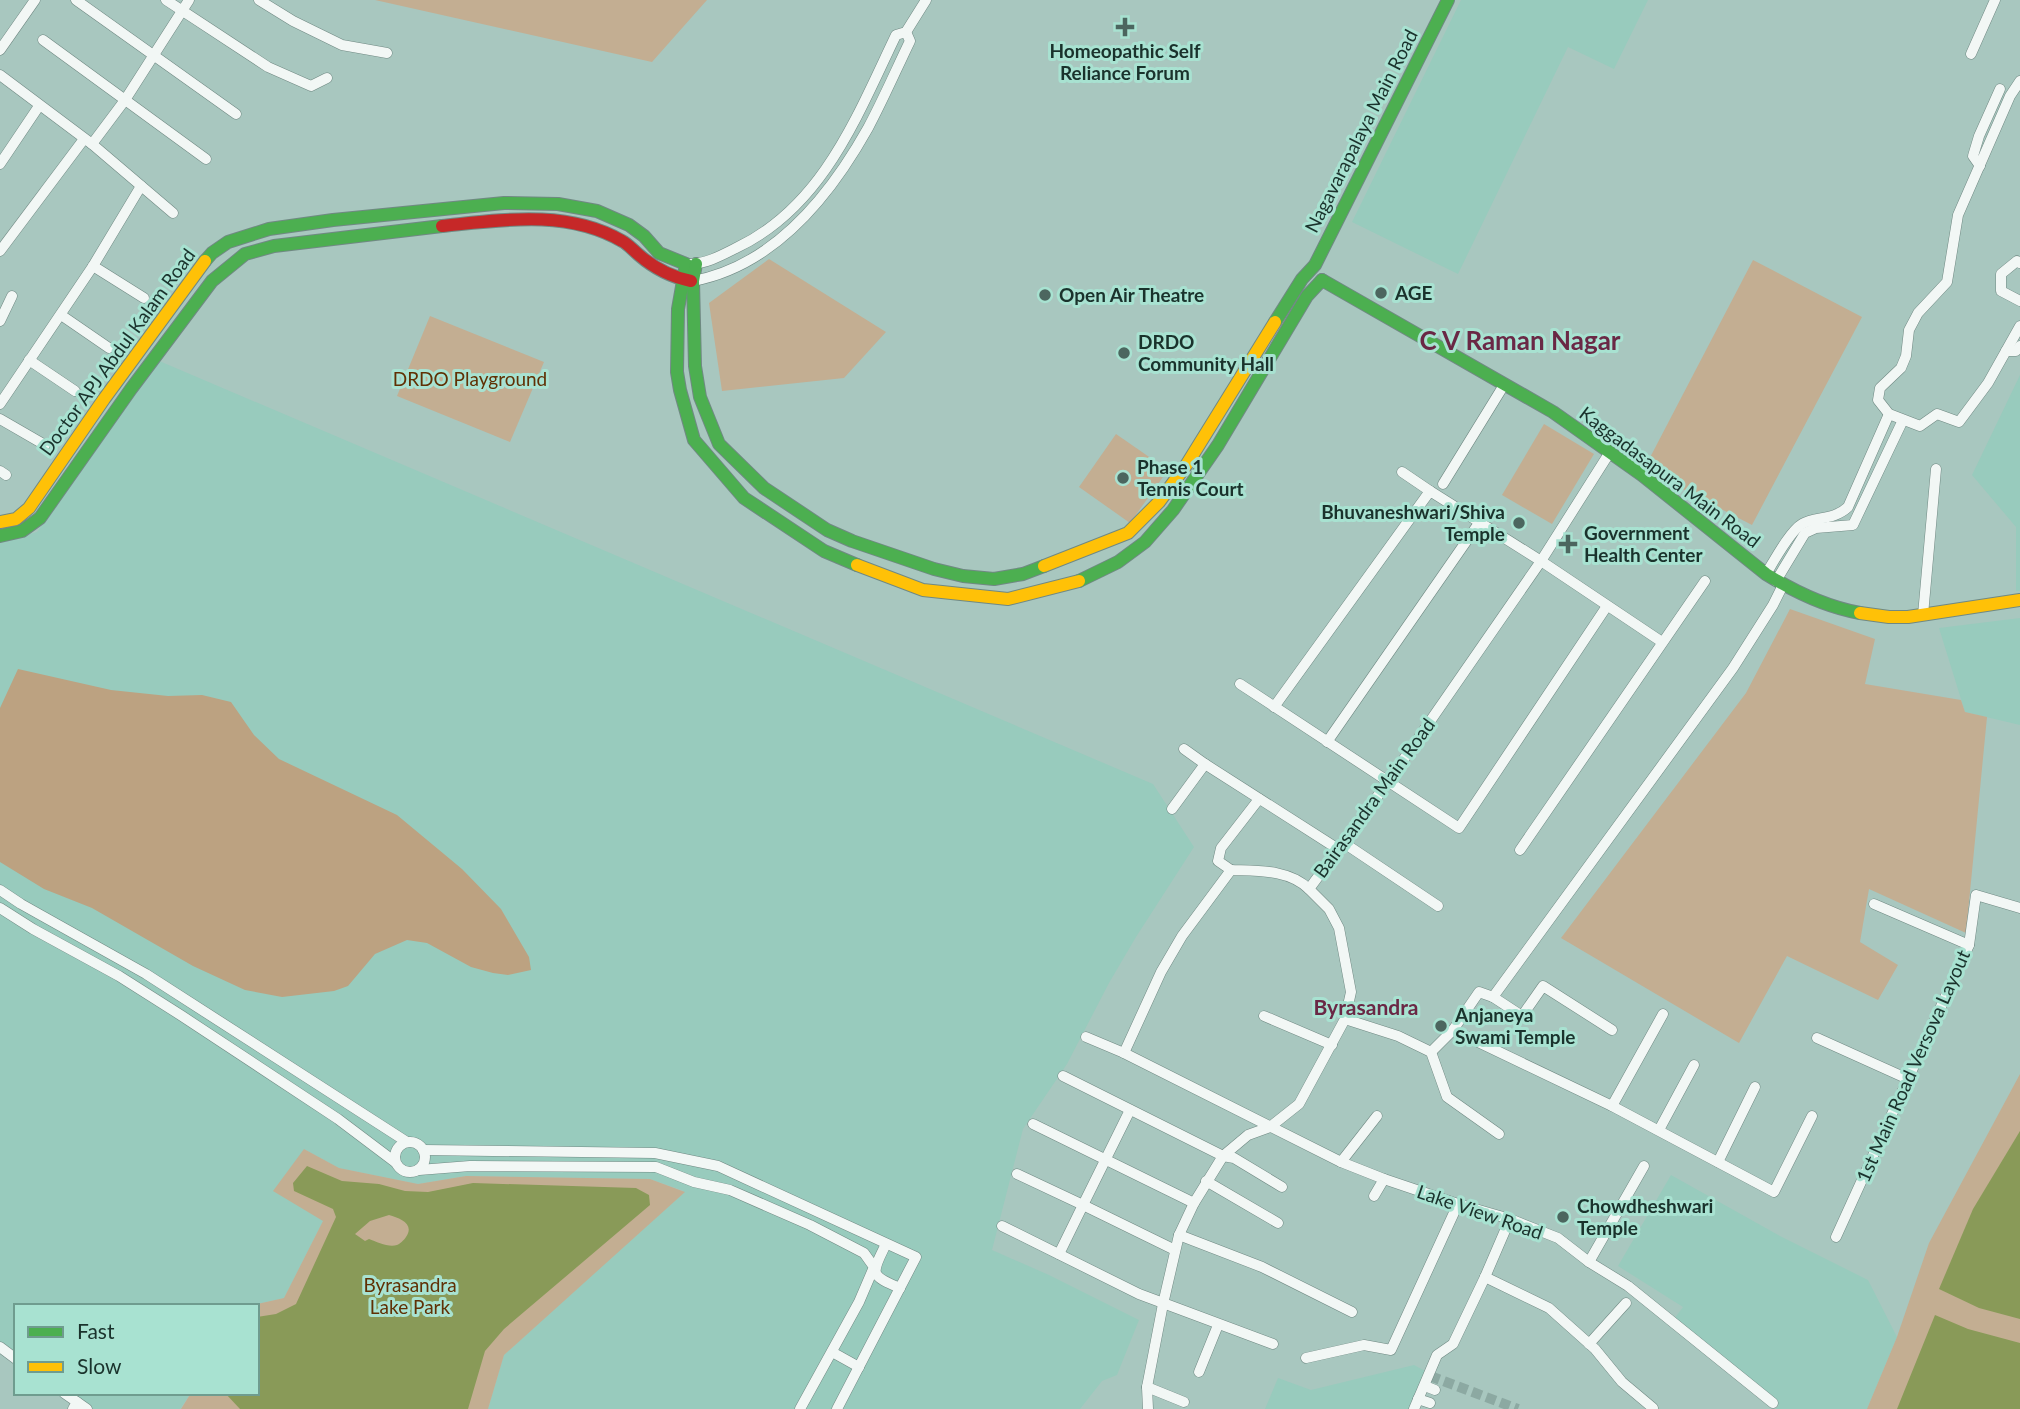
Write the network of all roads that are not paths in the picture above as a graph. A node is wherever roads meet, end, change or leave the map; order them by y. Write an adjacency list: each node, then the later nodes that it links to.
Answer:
1 (76, 0): 15 (street)
2 (166, 0): 9 (street)
3 (189, 0): 9 (street)
4 (260, 0): 13 (street)
5 (926, 0): 10 (street)
6 (1448, 0): 34 (street, Nagavarapalaya Main Road)
7 (1995, 0): 14 (street)
8 (33, 1): 12 (street)
9 (182, 12): 15 (street); 17 (street)
10 (906, 32): 18 (street); 20 (street)
11 (43, 40): 22 (street)
12 (0, 50)
13 (387, 53)
14 (1971, 54)
15 (153, 55): 22 (street); 24 (street)
16 (0, 75): 23 (street)
17 (327, 78)
18 (874, 80): 20 (street); 33 (street)
19 (2020, 81): 28 (street)
20 (888, 86): 37 (street)
21 (2000, 89): 28 (street)
22 (125, 100): 25 (street); 26 (street)
23 (39, 106): 25 (street); 27 (street)
24 (236, 114)
25 (88, 141): 29 (street); 31 (street)
26 (206, 159)
27 (0, 164)
28 (1980, 166): 51 (street)
29 (141, 186): 30 (street); 35 (street)
30 (173, 213)
31 (0, 251)
32 (2020, 263): 40 (street)
33 (691, 264): 37 (street); 62 (street, Doctor APJ Abdul Kalam Road)
34 (1315, 265): 36 (street); 54 (street, Nagavarapalaya Main Road)
35 (93, 266): 39 (street); 41 (street)
36 (1322, 280): 48 (street, Kaggadasapura Main Road); 56 (street)
37 (688, 281): 54 (street, Nagavarapalaya Main Road); 56 (street); 64 (street)
38 (12, 296): 42 (street)
39 (144, 298)
40 (2020, 302)
41 (61, 315): 45 (street); 47 (street)
42 (0, 321)
43 (2020, 326): 46 (street)
44 (2020, 346): 46 (street)
45 (108, 348)
46 (2006, 351): 53 (street)
47 (29, 360): 49 (street); 50 (street)
48 (1504, 385): 57 (street, Kaggadasapura Main Road); 60 (street)
49 (75, 391)
50 (0, 404)
51 (1889, 414): 53 (street); 66 (street)
52 (0, 419): 55 (street)
53 (1903, 420): 66 (street)
54 (1204, 438): 56 (street)
55 (45, 445)
56 (1218, 445)
57 (1610, 452): 65 (street, Bairasandra Main Road); 66 (street, Kaggadasapura Main Road)
58 (1936, 469): 70 (street)
59 (1402, 472): 61 (street)
60 (1443, 484)
61 (1430, 491): 63 (street); 73 (street)
62 (0, 522)
63 (1479, 523): 65 (street); 74 (street)
64 (0, 536)
65 (1541, 561): 69 (street); 77 (street, Bairasandra Main Road)
66 (1775, 580): 70 (street, Kaggadasapura Main Road); 90 (street)
67 (1705, 581): 71 (street)
68 (2020, 600): 70 (street, Kaggadasapura Main Road)
69 (1607, 606): 71 (street); 77 (street)
70 (1923, 615)
71 (1662, 642): 81 (street)
72 (1240, 684): 73 (street)
73 (1274, 706): 74 (street)
74 (1327, 741): 77 (street)
75 (1184, 749): 76 (street)
76 (1205, 764): 78 (street); 79 (street)
77 (1388, 782): 80 (street, Bairasandra Main Road)
78 (1259, 799): 80 (street); 82 (street)
79 (1172, 809)
80 (1341, 846): 83 (street, Bairasandra Main Road); 86 (street)
81 (1520, 850)
82 (1231, 870): 83 (street); 100 (street)
83 (1309, 889): 93 (street, Bairasandra Main Road)
84 (0, 890): 113 (street)
85 (1874, 904): 89 (street)
86 (1438, 906)
87 (0, 908): 117 (street)
88 (2020, 908): 89 (street, 1st Main Road Versova Layout)
89 (1969, 945): 103 (street, 1st Main Road Versova Layout)
90 (1493, 997): 94 (street); 95 (street)
91 (1663, 1014): 105 (street)
92 (1264, 1016): 98 (street)
93 (1345, 1019): 98 (street, Bairasandra Main Road); 99 (street)
94 (1453, 1030): 99 (street); 105 (street)
95 (1612, 1030)
96 (1086, 1037): 100 (street)
97 (1817, 1038): 103 (street)
98 (1332, 1045): 110 (street, Bairasandra Main Road)
99 (1431, 1052): 112 (street)
100 (1124, 1053): 110 (street)
101 (1694, 1065): 111 (street)
102 (1062, 1076): 106 (street)
103 (1908, 1079): 134 (street, 1st Main Road Versova Layout)
104 (1755, 1087): 119 (street)
105 (1612, 1106): 111 (street)
106 (1130, 1110): 115 (street); 116 (street)
107 (1377, 1116): 118 (street)
108 (1812, 1116): 119 (street)
109 (1033, 1124): 116 (street)
110 (1270, 1127): 115 (street, Bairasandra Main Road); 118 (street, Lake View Road)
111 (1660, 1130): 119 (street)
112 (1499, 1134)
113 (407, 1142): 114 (street); 117 (street)
114 (423, 1150): 121 (street); 135 (street)
115 (1223, 1156): 124 (street, Bairasandra Main Road); 125 (street)
116 (1106, 1160): 127 (street); 129 (street)
117 (395, 1162): 121 (street)
118 (1341, 1162): 123 (street, Lake View Road)
119 (1718, 1162)
120 (1644, 1166): 138 (street)
121 (419, 1170): 139 (street)
122 (1017, 1174): 129 (street)
123 (1384, 1179): 126 (street); 128 (street, Lake View Road)
124 (1206, 1181): 127 (street, Bairasandra Main Road); 131 (street)
125 (1282, 1187)
126 (1374, 1196)
127 (1194, 1203): 133 (street, Bairasandra Main Road)
128 (1458, 1204): 130 (street, Lake View Road); 149 (street)
129 (1083, 1205): 136 (street); 137 (street)
130 (1510, 1219): 138 (street, Lake View Road); 140 (street)
131 (1278, 1223)
132 (1002, 1226): 137 (street)
133 (1179, 1235): 136 (street, Bairasandra Main Road); 144 (street)
134 (1836, 1237)
135 (886, 1244): 139 (street); 141 (street)
136 (1175, 1250): 143 (street, Bairasandra Main Road)
137 (1059, 1254): 143 (street)
138 (1589, 1262): 156 (street, Lake View Road)
139 (874, 1267): 141 (street); 148 (street)
140 (1485, 1277): 147 (street); 154 (street)
141 (900, 1288): 150 (street)
142 (1626, 1303): 147 (street)
143 (1163, 1304): 145 (street); 152 (street, Bairasandra Main Road)
144 (1352, 1312)
145 (1218, 1325): 146 (street); 151 (street)
146 (1273, 1344)
147 (1589, 1344): 162 (street)
148 (832, 1352): 150 (street); 159 (street)
149 (1306, 1358)
150 (859, 1367): 160 (street)
151 (1199, 1372)
152 (1147, 1387): 155 (street); 161 (street, Bairasandra Main Road)
153 (1433, 1396): 154 (street)
154 (1419, 1398)
155 (1184, 1402)
156 (1773, 1403)
157 (75, 1406): 158 (street)
158 (87, 1409)
159 (800, 1409)
160 (837, 1409)
161 (1148, 1409)
162 (1653, 1409)

